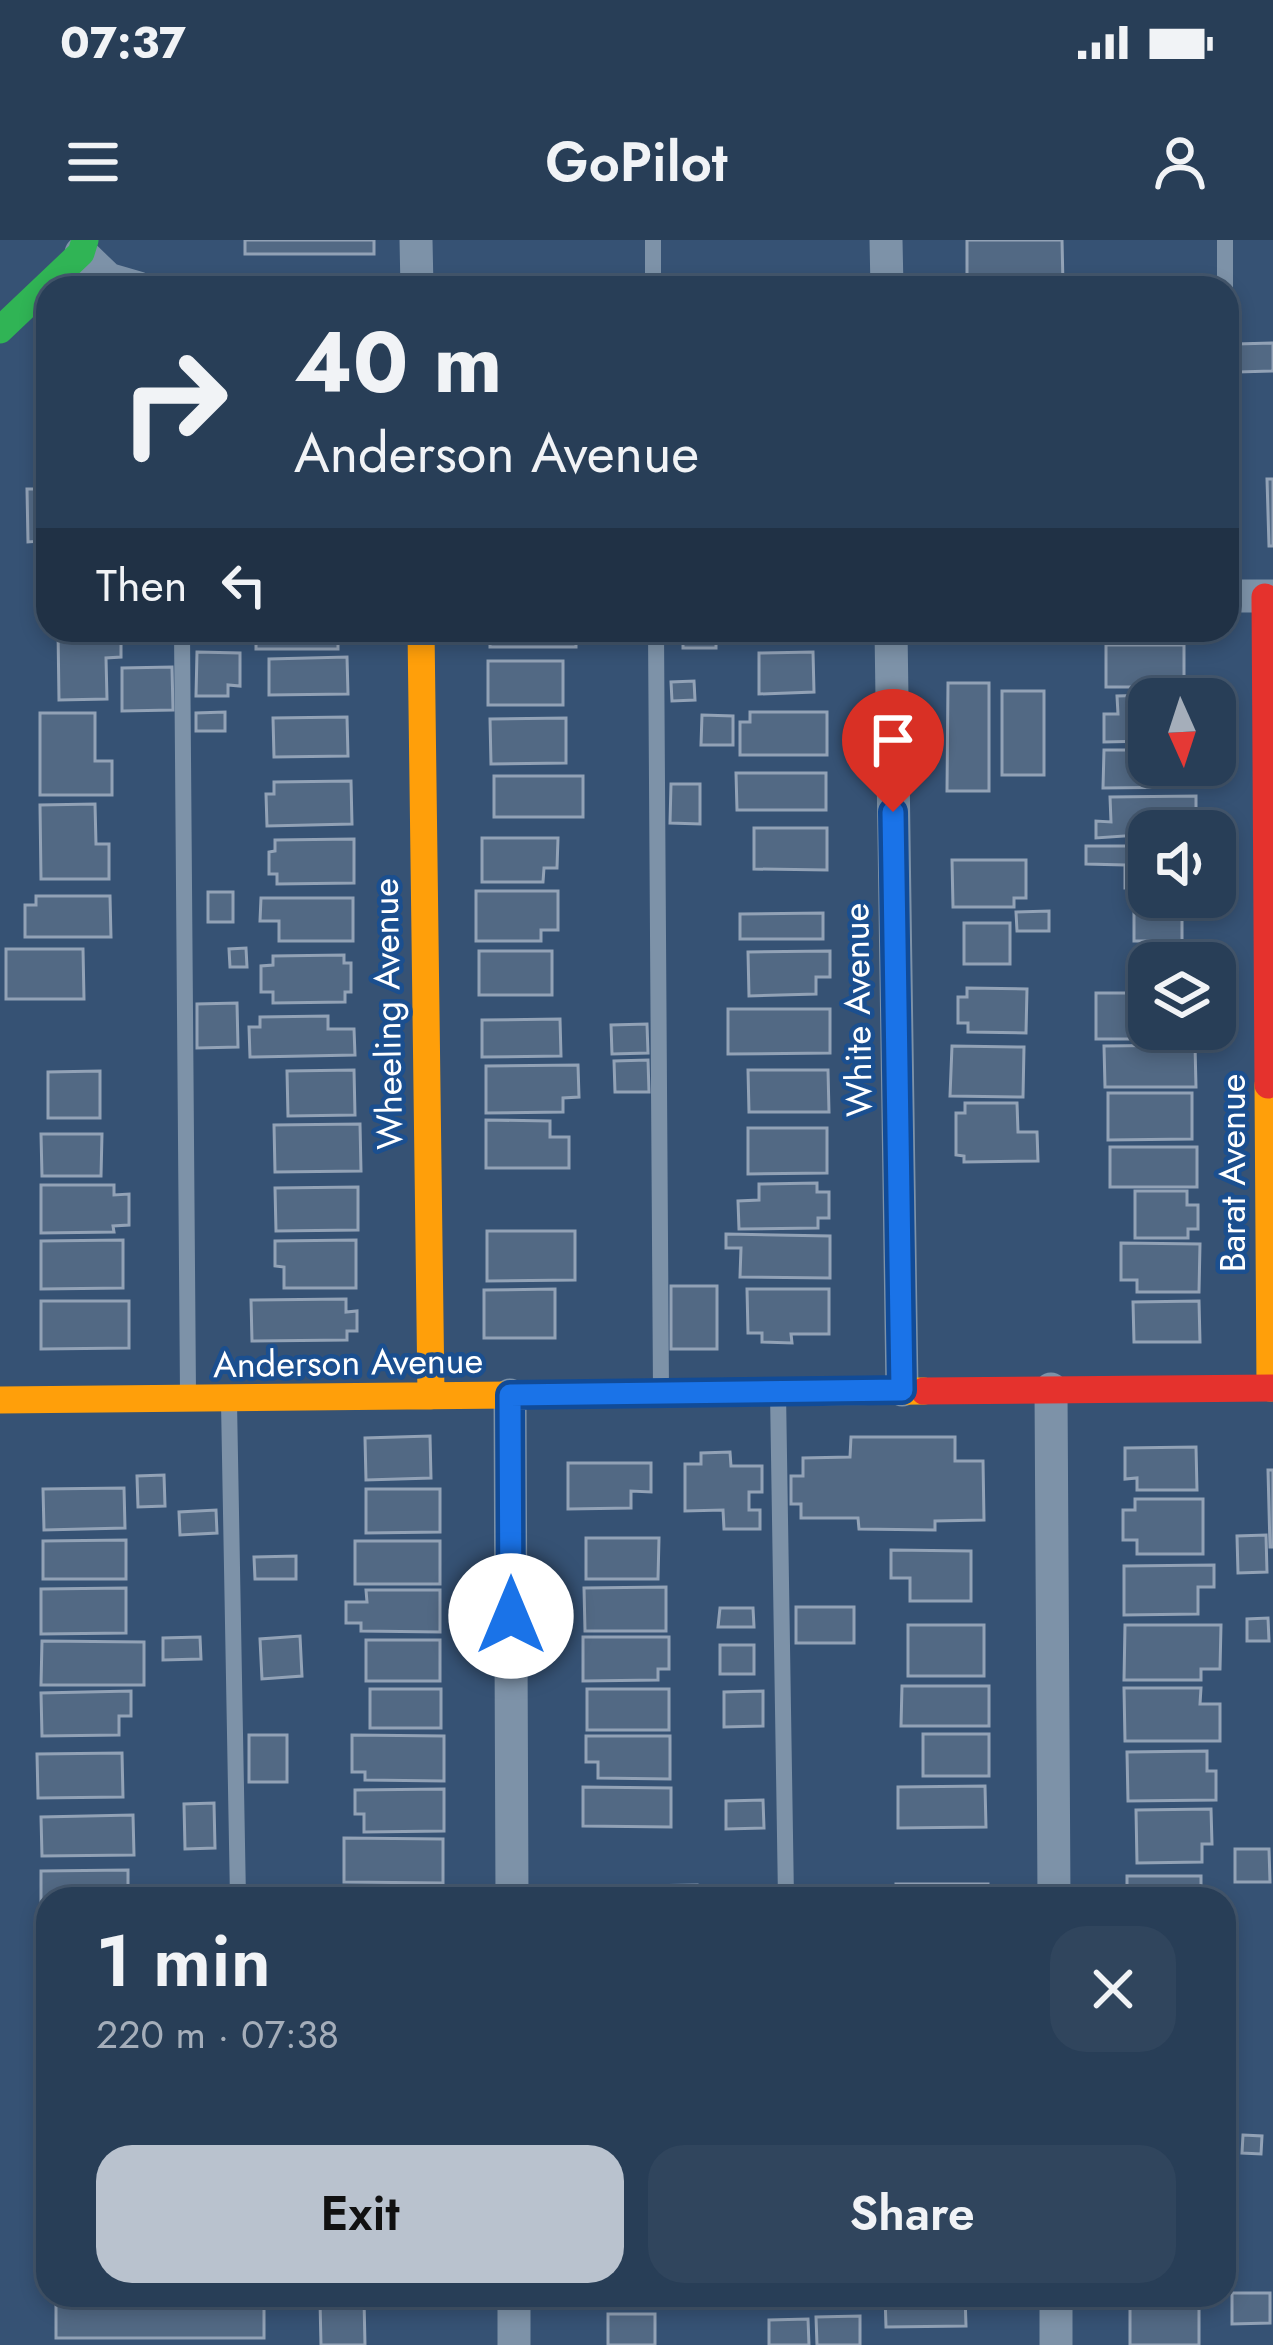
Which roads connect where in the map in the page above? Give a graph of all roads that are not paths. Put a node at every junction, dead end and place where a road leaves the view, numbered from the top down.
1 (416, 240) edge
2 (653, 240) edge
3 (886, 240) edge
4 (1225, 240) edge
5 (83, 247) edge
6 (54, 276) edge
7 (106, 276) edge
8 (417, 276) edge
9 (653, 276) edge
10 (887, 276) edge
11 (1225, 276) edge
12 (36, 294) edge
13 (0, 330) edge
14 (1269, 596) edge
15 (182, 642) edge
16 (421, 642) edge
17 (656, 642) edge
18 (891, 642) edge
19 (1271, 1388) edge
20 (1051, 1389) junction
21 (902, 1390) junction
22 (778, 1391) junction
23 (661, 1393) junction
24 (510, 1395) junction
25 (430, 1396) junction
26 (0, 1400) edge
27 (188, 1400) junction
28 (229, 1400) junction
29 (238, 1887) edge
30 (512, 1887) edge
31 (786, 1887) edge
32 (1054, 1887) edge
33 (514, 2307) edge
34 (1056, 2307) edge
35 (514, 2345) edge
36 (1057, 2345) edge

1 - 8 street
2 - 9 lane
3 - 10 street
4 - 11 lane
5 - 6 street
5 - 7 street
12 - 13 street
14 - 19 street, Barat Avenue
15 - 27 lane
16 - 25 street, Wheeling Avenue
17 - 23 lane
18 - 21 street, White Avenue
19 - 20 street, Anderson Avenue
20 - 21 street, Anderson Avenue
20 - 32 street
21 - 22 street, Anderson Avenue
22 - 23 street, Anderson Avenue
22 - 31 lane
23 - 24 street, Anderson Avenue
24 - 25 street, Anderson Avenue
24 - 30 street
25 - 28 street, Anderson Avenue
26 - 27 street, Anderson Avenue
27 - 28 street, Anderson Avenue
28 - 29 lane
33 - 35 street
34 - 36 street

